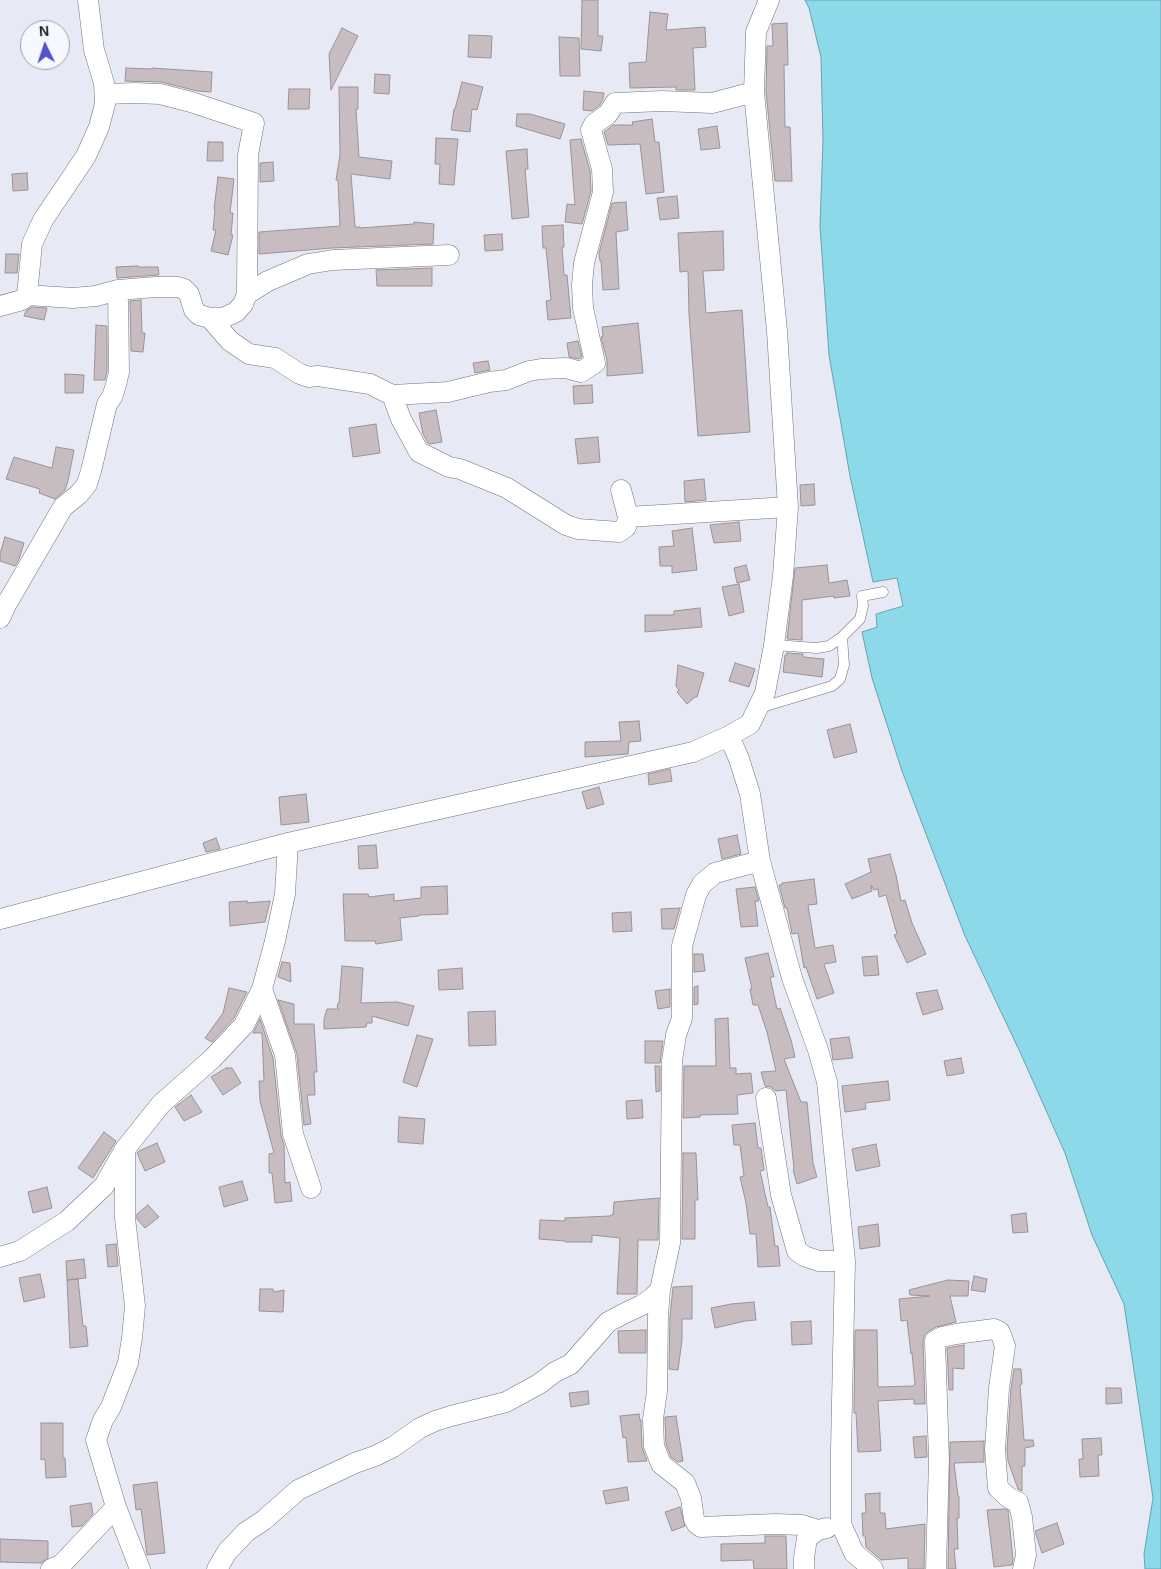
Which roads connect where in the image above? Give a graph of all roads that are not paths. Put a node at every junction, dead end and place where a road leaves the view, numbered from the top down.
1 (88, 0) edge
2 (769, 0) edge
3 (754, 92) junction
4 (105, 94) junction
5 (449, 255) dead end
6 (118, 290) junction
7 (247, 294) junction
8 (27, 295) junction
9 (0, 306) edge
10 (210, 318) junction
11 (392, 395) junction
12 (621, 490) dead end
13 (788, 507) junction
14 (628, 516) junction
15 (883, 592) dead end
16 (0, 618) edge
17 (842, 637) junction
18 (774, 645) junction
19 (759, 708) junction
20 (728, 736) junction
21 (288, 843) junction
22 (760, 862) junction
23 (0, 919) edge
24 (262, 989) junction
25 (766, 1098) dead end
26 (125, 1149) junction
27 (311, 1188) dead end
28 (0, 1257) edge
29 (845, 1261) junction
30 (660, 1290) junction
31 (116, 1507) junction
32 (841, 1524) junction
33 (818, 1530) junction
34 (51, 1569) edge
35 (140, 1569) edge
36 (217, 1569) edge
37 (804, 1569) edge
38 (873, 1569) edge
39 (936, 1569) edge
40 (1023, 1569) edge

1 - 4 street
2 - 3 street
3 - 11 street
3 - 13 street
4 - 7 street
4 - 8 street
5 - 7 street
6 - 8 street
6 - 10 street
6 - 16 street
7 - 10 street
8 - 9 street
10 - 11 street
11 - 14 street
12 - 14 street
13 - 14 street
13 - 18 street
15 - 17 lane
17 - 18 lane
17 - 19 lane
18 - 19 street
19 - 20 street
20 - 21 street
20 - 22 street
21 - 23 street
21 - 24 street
22 - 29 street
22 - 30 street
24 - 26 street
24 - 27 street
25 - 29 street
26 - 28 street
26 - 31 street
29 - 32 street
30 - 33 street
30 - 36 street
31 - 34 street
31 - 35 street
32 - 33 street
32 - 38 street
33 - 37 street
39 - 40 street

